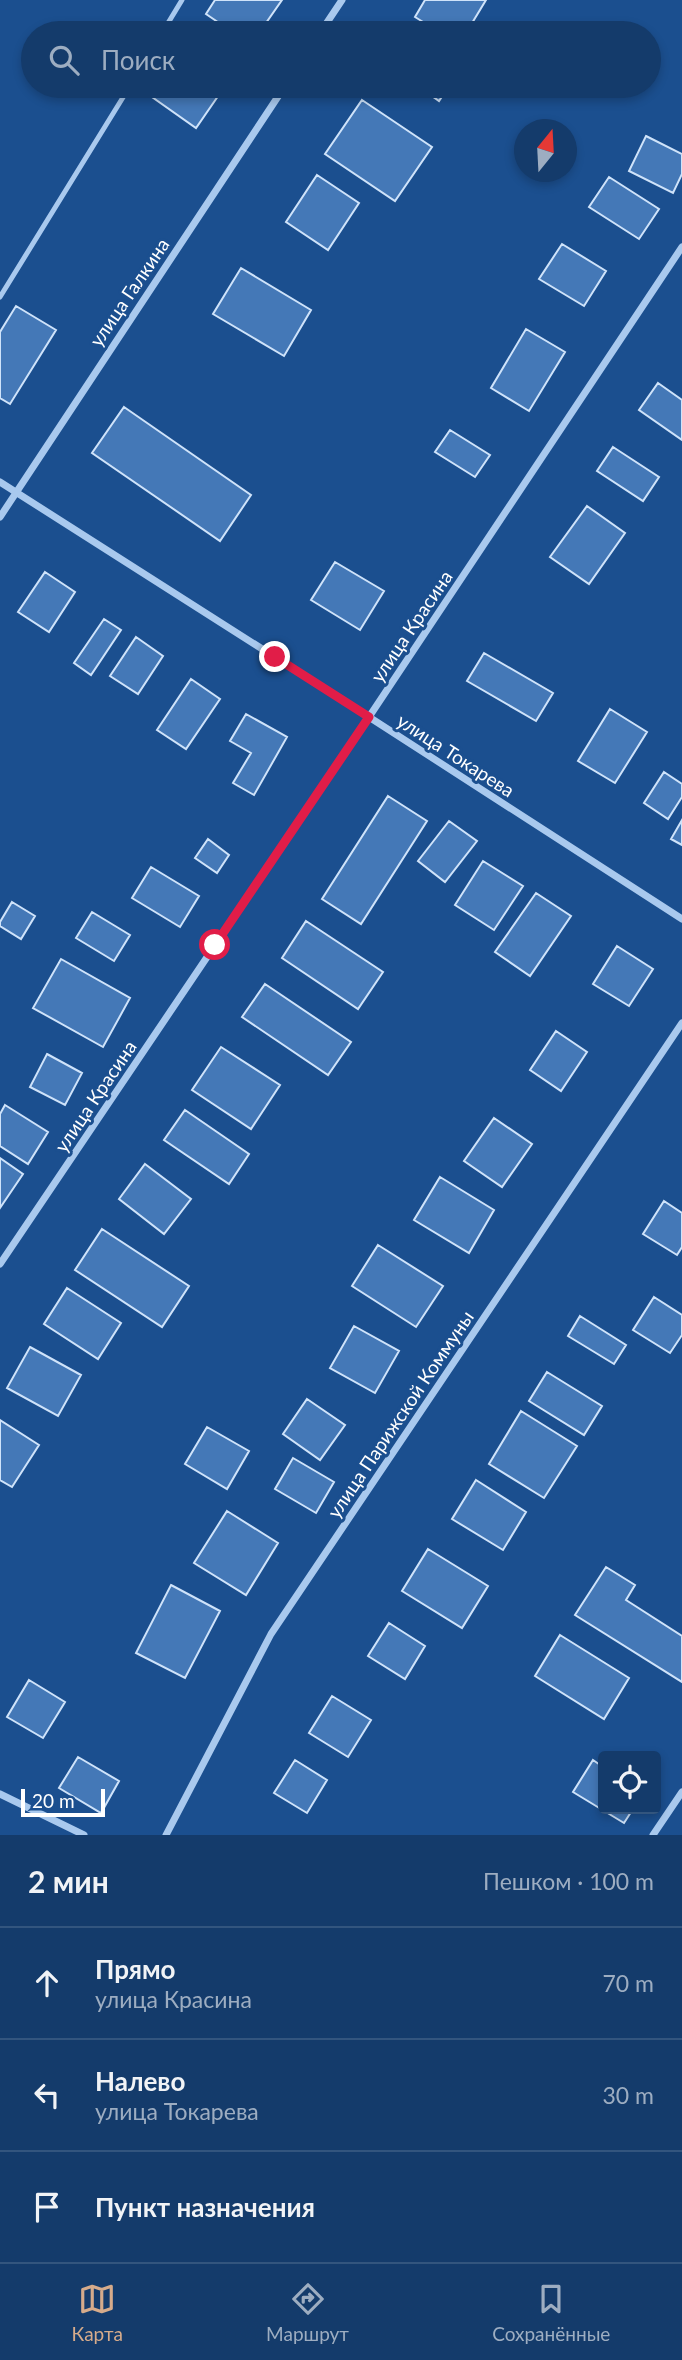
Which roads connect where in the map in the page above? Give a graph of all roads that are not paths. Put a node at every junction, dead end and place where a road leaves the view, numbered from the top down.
1 (183, 0) edge
2 (342, 0) edge
3 (170, 21) edge
4 (328, 21) edge
5 (123, 98) edge
6 (277, 98) edge
7 (682, 247) edge
8 (0, 297) edge
9 (0, 482) edge
10 (16, 492) junction
11 (0, 517) edge
12 (369, 717) junction
13 (682, 919) edge
14 (682, 1023) edge
15 (0, 1264) edge
16 (682, 1792) edge
17 (0, 1794) edge
18 (84, 1835) edge
19 (166, 1835) edge
20 (653, 1835) edge

1 - 3 lane
2 - 4 street
5 - 8 lane
6 - 10 street, улица Галкина
7 - 12 street, улица Красина
9 - 10 street, улица Токарева
10 - 11 street, улица Галкина
10 - 12 street, улица Токарева
12 - 13 street, улица Токарева
12 - 15 street, улица Красина
14 - 19 street, улица Парижской Коммуны
16 - 20 street
17 - 18 street

